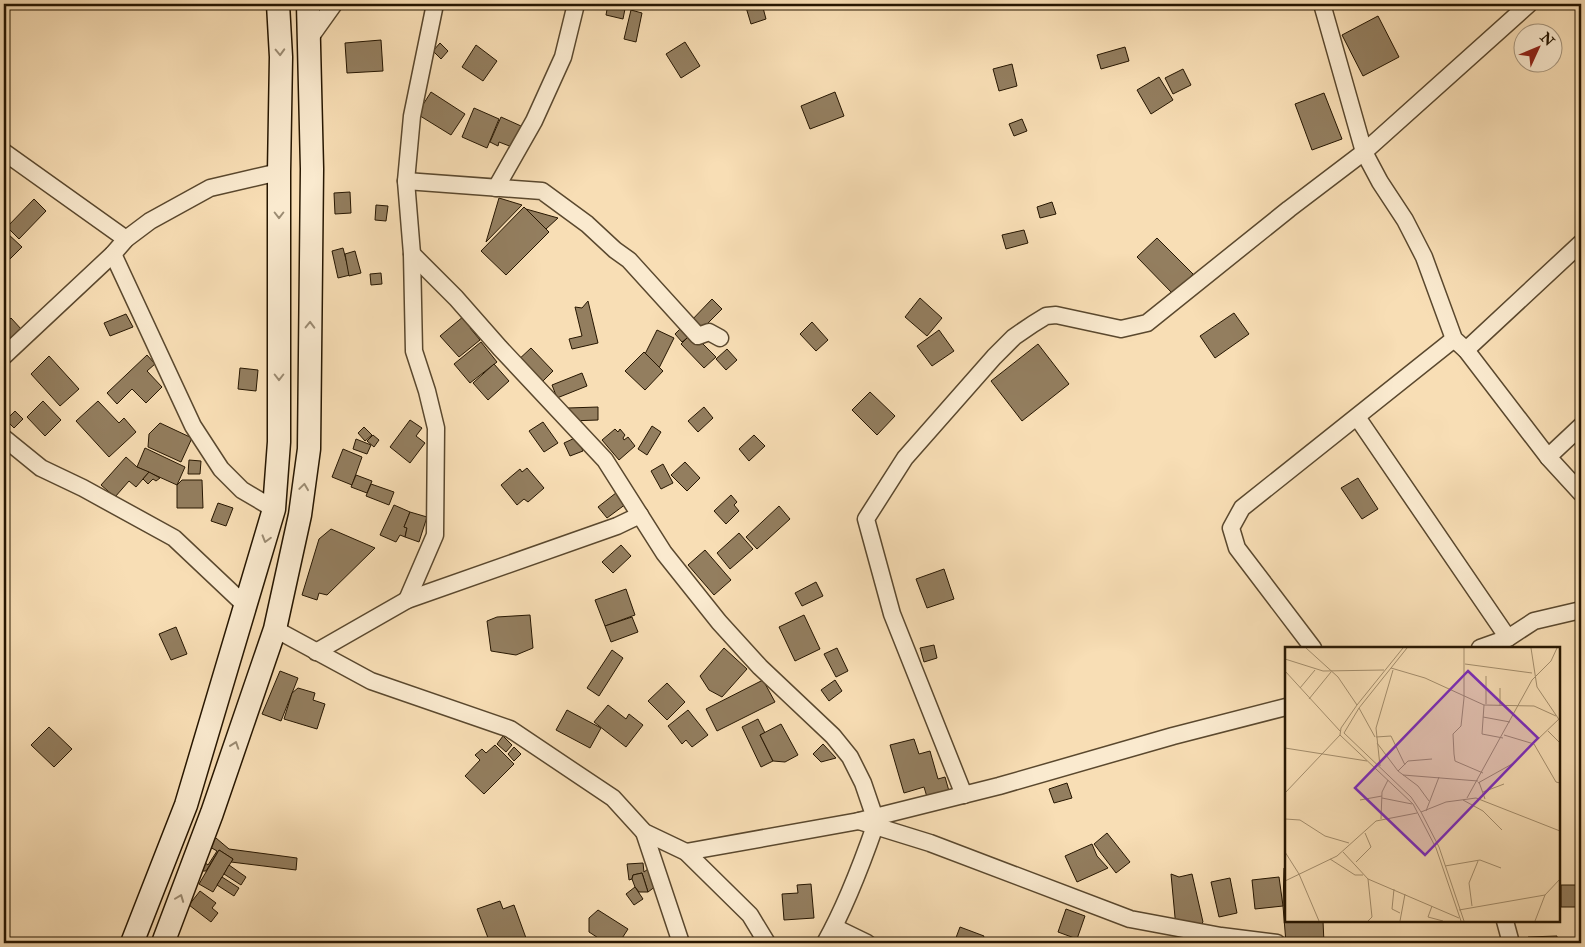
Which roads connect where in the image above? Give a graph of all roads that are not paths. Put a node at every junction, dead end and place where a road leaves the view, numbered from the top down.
1 (278, 4) edge
2 (308, 4) edge
3 (334, 4) edge
4 (435, 4) edge
5 (576, 4) edge
6 (1322, 4) edge
7 (1529, 4) edge
8 (309, 39) junction
9 (4, 152) edge
10 (1364, 152) junction
11 (279, 172) junction
12 (406, 181) junction
13 (496, 188) junction
14 (126, 240) junction
15 (1581, 243) edge
16 (113, 254) junction
17 (412, 254) junction
18 (720, 338) dead end
19 (1454, 339) junction
20 (1466, 350) junction
21 (4, 356) edge
22 (1357, 417) junction
23 (1581, 426) edge
24 (4, 438) edge
25 (1548, 457) junction
26 (1581, 494) edge
27 (274, 509) junction
28 (640, 515) junction
29 (407, 600) junction
30 (246, 606) junction
31 (1581, 610) edge
32 (275, 629) junction
33 (1508, 638) junction
34 (1312, 647) edge
35 (1483, 647) edge
36 (316, 652) junction
37 (1285, 707) edge
38 (964, 795) junction
39 (870, 822) junction
40 (644, 832) junction
41 (686, 852) junction
42 (1505, 922) edge
43 (834, 927) junction
44 (132, 943) edge
45 (163, 943) edge
46 (681, 943) edge
47 (767, 943) edge
48 (825, 943) edge
49 (867, 943) edge
50 (1277, 943) edge
51 (1511, 943) edge

1 -> 11 street
2 - 8 street
3 - 8 street
4 - 12 street
5 - 13 street
6 - 10 street
7 - 10 street
32 -> 8 street
9 - 14 street
10 - 19 street
10 - 38 street
11 - 14 street
11 -> 27 street
12 - 13 street
12 - 17 street
13 - 18 street
14 - 16 street
15 - 20 street
16 - 21 street
16 - 27 street
17 - 28 street
17 - 29 street
19 - 20 street
19 - 22 street
20 - 25 street
22 - 33 street
22 - 34 street
23 - 25 street
24 - 30 street
25 - 26 street
27 -> 30 street
28 - 29 street
28 - 39 street
29 - 36 street
30 - 44 street
31 - 33 street
32 - 36 street
45 -> 32 street
33 - 35 street
36 - 40 street
37 - 38 street
38 - 39 street
39 - 41 street
39 - 43 street
39 - 50 street
40 - 41 street
40 - 46 street
41 - 47 street
42 - 51 street
43 - 48 street
43 - 49 street

